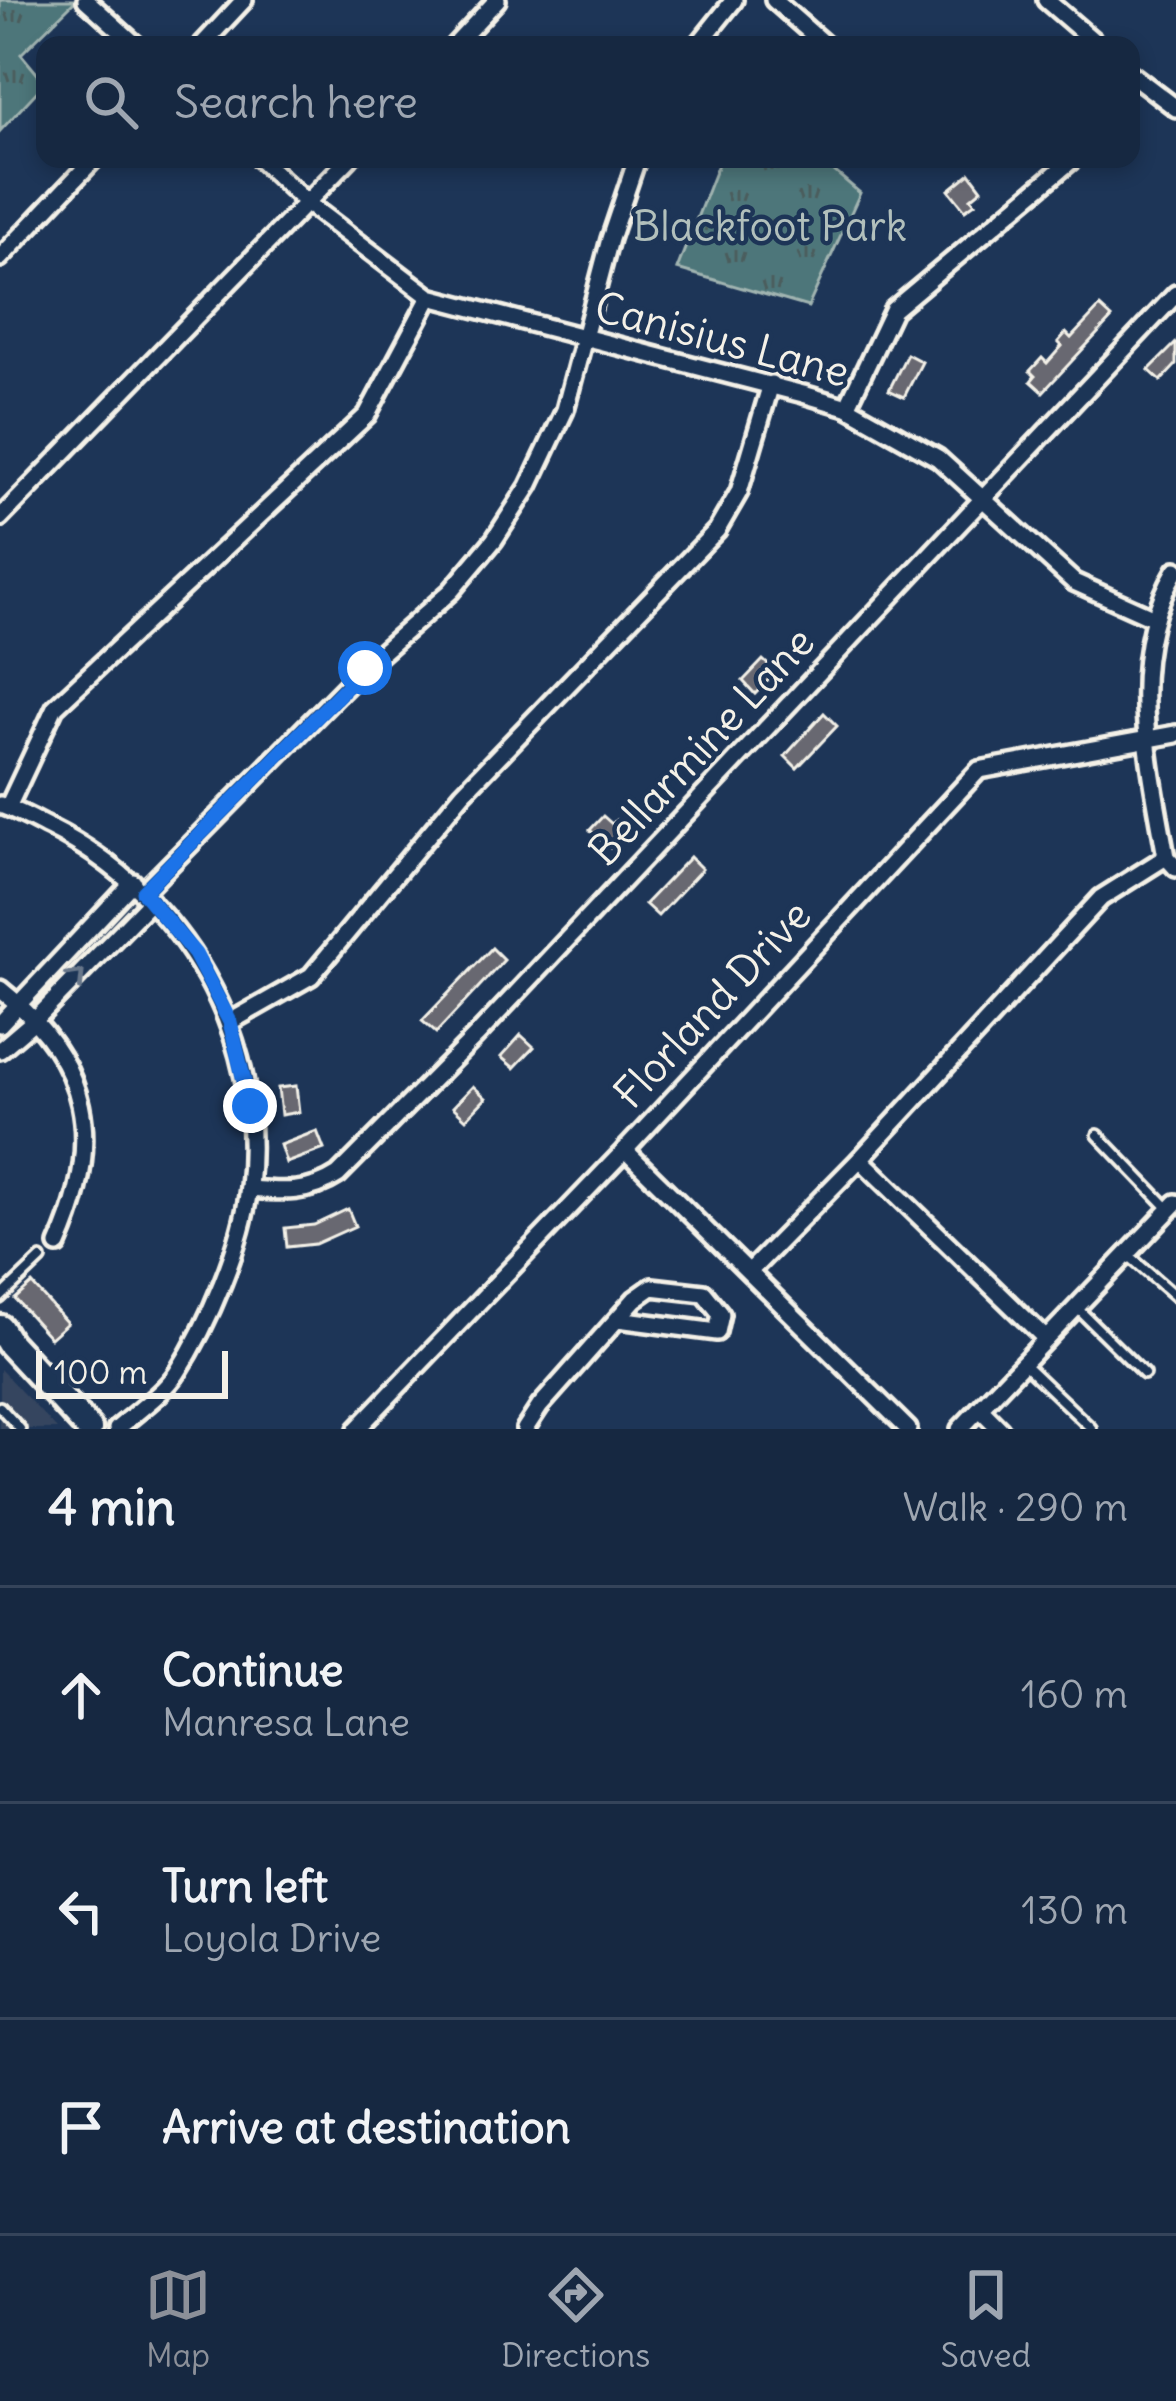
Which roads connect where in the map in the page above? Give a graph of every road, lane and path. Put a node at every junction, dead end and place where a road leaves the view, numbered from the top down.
1 (86, 0) edge
2 (244, 0) edge
3 (497, 0) edge
4 (734, 0) edge
5 (774, 0) edge
6 (1046, 0) edge
7 (126, 36) edge
8 (210, 36) edge
9 (463, 36) edge
10 (705, 36) edge
11 (815, 36) edge
12 (1088, 36) edge
13 (1140, 85) edge
14 (1176, 108) edge
15 (85, 168) edge
16 (270, 168) edge
17 (341, 168) edge
18 (634, 168) edge
19 (1062, 168) edge
20 (308, 204) junction
21 (0, 258) edge
22 (1176, 294) edge
23 (430, 297) junction
24 (584, 340) junction
25 (771, 385) junction
26 (848, 407) junction
27 (985, 499) junction
28 (0, 518) edge
29 (1176, 570) edge
30 (1152, 617) junction
31 (1176, 734) edge
32 (1147, 740) junction
33 (4, 806) edge
34 (1171, 863) edge
35 (142, 892) junction
36 (0, 989) edge
37 (16, 1002) junction
38 (35, 1020) junction
39 (230, 1022) junction
40 (0, 1024) edge
41 (0, 1050) edge
42 (1097, 1135) dead end
43 (625, 1150) junction
44 (860, 1159) junction
45 (249, 1189) junction
46 (1173, 1206) edge
47 (58, 1245) dead end
48 (1128, 1255) junction
49 (41, 1258) dead end
50 (749, 1271) junction
51 (1176, 1297) edge
52 (0, 1298) edge
53 (1076, 1308) junction
54 (618, 1319) junction
55 (3, 1336) edge
56 (1046, 1340) junction
57 (1024, 1364) junction
58 (1144, 1375) dead end
59 (0, 1407) edge
60 (980, 1409) junction
61 (1091, 1427) edge
62 (20, 1429) edge
63 (88, 1429) edge
64 (117, 1429) edge
65 (357, 1429) edge
66 (525, 1429) edge
67 (908, 1429) edge
68 (960, 1429) edge
69 (1000, 1429) edge

1 - 7 street
2 - 8 street
3 - 9 street
4 - 10 street
5 - 11 street
6 - 12 street
13 - 14 street
15 - 21 street
16 - 20 street, Canisius Lane
17 - 20 street
18 - 24 street
19 - 26 street
20 - 23 street, Canisius Lane
20 - 28 street
22 - 27 street, Bellarmine Lane
23 - 24 street, Canisius Lane
23 - 33 street
24 - 25 street, Canisius Lane
24 - 35 street
25 - 26 street, Canisius Lane
25 - 39 street
26 - 27 street, Canisius Lane
27 - 30 street, Canisius Lane
27 - 45 street, Bellarmine Lane
29 - 30 street
30 - 32 street
31 - 32 street, Florland Drive
32 - 34 street
32 - 43 street, Florland Drive
33 - 35 street
34 - 44 street
35 - 37 street
38 -> 35 street
35 - 39 street
36 - 37 street
37 - 38 street
37 - 40 street
38 - 41 street
38 - 47 street
39 - 45 street
42 - 46 lane
43 - 50 street
43 - 65 street, Florland Drive
44 - 50 street
44 - 56 street
45 - 64 street
46 - 48 street
48 - 51 lane
48 - 53 street
49 - 52 lane
50 - 67 street
53 - 56 street
53 - 58 lane
54 - 54 street
54 - 66 street
55 - 63 main road
56 - 57 street
57 - 60 street
57 - 61 lane
59 - 62 lane
60 - 68 street
60 - 69 street

